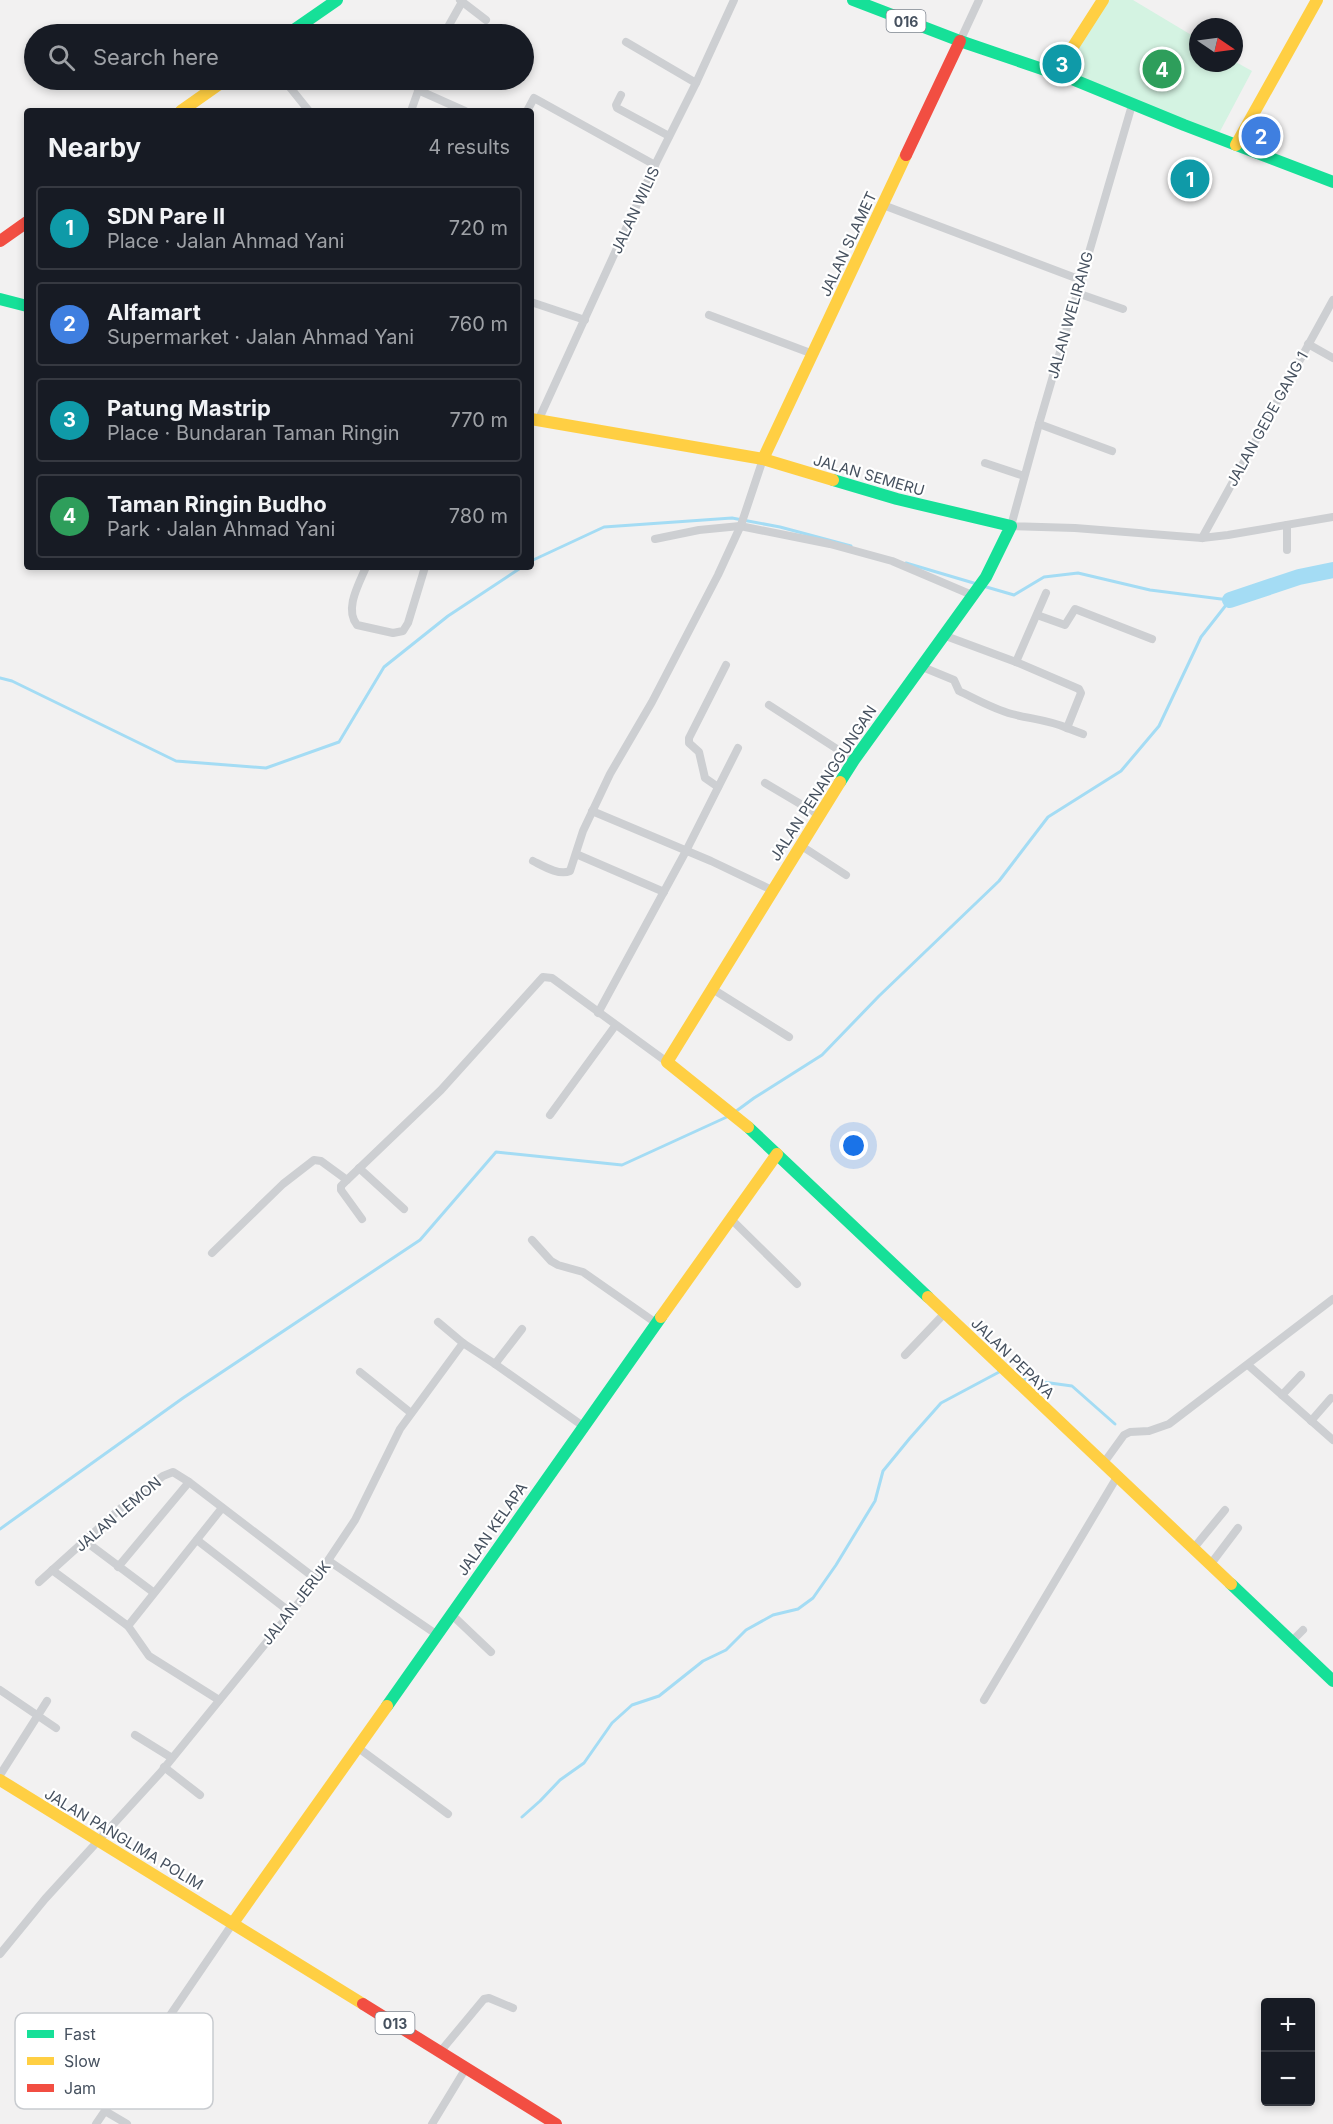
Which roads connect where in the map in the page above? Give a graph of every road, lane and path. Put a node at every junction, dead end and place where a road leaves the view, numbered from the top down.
1 (336, 0) edge
2 (734, 0) edge
3 (853, 0) edge
4 (979, 0) edge
5 (1103, 0) edge
6 (1317, 0) edge
7 (461, 1) edge
8 (486, 20) dead end
9 (302, 24) edge
10 (451, 24) edge
11 (960, 41) junction
12 (626, 42) dead end
13 (1069, 53) junction
14 (1051, 72) junction
15 (1067, 77) junction
16 (696, 83) junction
17 (211, 90) edge
18 (292, 90) edge
19 (418, 90) joint
20 (621, 95) dead end
21 (1132, 105) junction
22 (185, 108) edge
23 (307, 108) edge
24 (412, 108) edge
25 (458, 108) edge
26 (529, 108) edge
27 (669, 136) junction
28 (1236, 145) junction
29 (655, 165) junction
30 (1333, 182) edge
31 (883, 205) junction
32 (24, 224) edge
33 (0, 241) edge
34 (1081, 280) junction
35 (1077, 293) junction
36 (0, 299) edge
37 (1333, 300) edge
38 (534, 303) edge
39 (24, 305) edge
40 (1123, 309) dead end
41 (709, 315) dead end
42 (585, 320) junction
43 (1308, 344) junction
44 (813, 354) junction
45 (1333, 358) edge
46 (535, 420) edge
47 (1039, 424) junction
48 (1112, 451) dead end
49 (764, 459) junction
50 (985, 463) dead end
51 (1024, 476) junction
52 (1333, 517) edge
53 (1287, 525) junction
54 (741, 526) junction
55 (1011, 526) junction
56 (1202, 538) junction
57 (656, 539) dead end
58 (1287, 550) dead end
59 (365, 570) edge
60 (424, 570) edge
61 (1046, 592) dead end
62 (974, 593) junction
63 (1036, 615) junction
64 (943, 635) junction
65 (1152, 639) dead end
66 (1016, 662) junction
67 (726, 665) dead end
68 (920, 666) junction
69 (769, 705) dead end
70 (1067, 728) junction
71 (1083, 734) dead end
72 (738, 748) dead end
73 (854, 760) junction
74 (765, 783) dead end
75 (718, 787) junction
76 (592, 811) junction
77 (819, 815) junction
78 (800, 845) junction
79 (687, 851) junction
80 (576, 854) junction
81 (532, 861) dead end
82 (846, 875) dead end
83 (772, 890) junction
84 (664, 892) junction
85 (711, 988) junction
86 (598, 1013) junction
87 (615, 1026) junction
88 (789, 1037) dead end
89 (667, 1062) junction
90 (550, 1115) dead end
91 (777, 1154) junction
92 (360, 1168) junction
93 (347, 1180) junction
94 (404, 1209) dead end
95 (362, 1219) dead end
96 (731, 1219) junction
97 (532, 1240) dead end
98 (212, 1253) dead end
99 (797, 1284) dead end
100 (1333, 1299) edge
101 (944, 1314) junction
102 (438, 1322) dead end
103 (656, 1323) junction
104 (522, 1329) dead end
105 (463, 1343) junction
106 (905, 1354) dead end
107 (495, 1364) junction
108 (1248, 1365) junction
109 (360, 1372) dead end
110 (1301, 1375) dead end
111 (1282, 1395) junction
112 (1330, 1398) dead end
113 (411, 1413) junction
114 (1311, 1421) junction
115 (583, 1426) junction
116 (1333, 1440) edge
117 (1103, 1464) junction
118 (1117, 1477) junction
119 (189, 1482) junction
120 (222, 1508) junction
121 (1225, 1510) dead end
122 (1238, 1528) dead end
123 (197, 1540) junction
124 (85, 1541) junction
125 (1193, 1549) junction
126 (329, 1561) junction
127 (1210, 1565) junction
128 (118, 1567) junction
129 (52, 1570) junction
130 (316, 1579) junction
131 (39, 1582) dead end
132 (153, 1592) junction
133 (290, 1612) junction
134 (451, 1614) junction
135 (128, 1626) junction
136 (1303, 1630) dead end
137 (436, 1634) junction
138 (1291, 1642) junction
139 (491, 1652) dead end
140 (1333, 1682) edge
141 (0, 1690) edge
142 (219, 1700) junction
143 (984, 1700) dead end
144 (47, 1701) dead end
145 (38, 1715) junction
146 (56, 1728) dead end
147 (135, 1735) dead end
148 (357, 1747) junction
149 (172, 1758) junction
150 (164, 1767) junction
151 (0, 1775) edge
152 (0, 1780) edge
153 (200, 1795) dead end
154 (448, 1814) dead end
155 (99, 1841) junction
156 (233, 1923) junction
157 (2, 1947) edge
158 (513, 2008) dead end
159 (172, 2013) edge
160 (440, 2052) junction
161 (466, 2068) junction
162 (107, 2109) edge
163 (114, 2109) edge
164 (96, 2124) edge
165 (127, 2124) edge
166 (432, 2124) edge
167 (556, 2124) edge

1 - 9 street
2 - 16 street, JALAN WILIS
3 - 11 street, 016
4 - 11 street
5 - 13 street
6 - 28 street
7 - 8 street
7 - 10 street
11 - 14 street, 016
11 - 31 street, JALAN SLAMET
12 - 16 street
13 - 14 street
13 - 15 street
14 - 15 street, 016
15 - 21 street
16 - 27 street, JALAN WILIS
17 - 22 street
18 - 23 street
19 - 24 street
19 - 25 street
20 - 27 street
21 - 28 street
21 - 34 street, JALAN WELIRANG
26 - 29 street
27 - 29 street, JALAN WILIS
28 - 30 street
29 - 42 street, JALAN WILIS
31 - 34 street
31 - 44 street, JALAN SLAMET
32 - 33 street
34 - 35 street, JALAN WELIRANG
35 - 40 street
35 - 47 street, JALAN WELIRANG
36 - 39 street
37 - 43 street, JALAN GEDE GANG 1
38 - 42 street
41 - 44 street
42 - 46 street, JALAN WILIS
43 - 45 street
43 - 56 street, JALAN GEDE GANG 1
44 - 49 street, JALAN SLAMET
46 - 49 street, JALAN SEMERU
47 - 48 street
47 - 51 street, JALAN WELIRANG
49 - 54 street
49 - 55 street, JALAN SEMERU
50 - 51 street
51 - 55 street, JALAN WELIRANG
52 - 53 street, JALAN SEMERU
53 - 56 street, JALAN SEMERU
53 - 58 street
54 - 57 street
54 - 62 street
54 - 76 street
55 - 56 street, JALAN SEMERU
55 - 62 street, JALAN PENANGGUNGAN
59 - 60 street
61 - 63 street
62 - 64 street, JALAN PENANGGUNGAN
63 - 65 street
63 - 66 street
64 - 66 street
64 - 68 street, JALAN PENANGGUNGAN
66 - 70 street
67 - 75 street
68 - 70 street
68 - 73 street, JALAN PENANGGUNGAN
69 - 73 street
70 - 71 street
72 - 75 street
73 - 77 street, JALAN PENANGGUNGAN
74 - 77 street
75 - 79 street
76 - 79 street
76 - 80 street
77 - 78 street, JALAN PENANGGUNGAN
78 - 82 street
78 - 83 street, JALAN PENANGGUNGAN
79 - 83 street
79 - 84 street
80 - 81 street
80 - 84 street
83 - 85 street, JALAN PENANGGUNGAN
84 - 86 street
85 - 88 street
85 - 89 street, JALAN PENANGGUNGAN
86 - 87 street
86 - 92 street
87 - 89 street
87 - 90 street
89 - 91 street, JALAN PEPAYA
91 - 96 street, JALAN KELAPA
91 - 101 street, JALAN PEPAYA
92 - 93 street
92 - 94 street
93 - 95 street
93 - 98 street
96 - 99 street
96 - 103 street, JALAN KELAPA
97 - 103 street
100 - 108 street
101 - 106 street
101 - 117 street, JALAN PEPAYA
102 - 105 street
103 - 115 street, JALAN KELAPA
104 - 107 street
105 - 107 street
105 - 113 street, JALAN JERUK
107 - 115 street
108 - 111 street
108 - 117 street
109 - 113 street
110 - 111 street
111 - 114 street
112 - 114 street
113 - 126 street, JALAN JERUK
114 - 116 street
115 - 134 street, JALAN KELAPA
117 - 118 street, JALAN PEPAYA
118 - 125 street, JALAN PEPAYA
118 - 143 street
119 - 120 street, JALAN LEMON
119 - 124 street, JALAN LEMON
119 - 128 street
120 - 123 street
120 - 130 street, JALAN LEMON
121 - 125 street
122 - 127 street
123 - 132 street
123 - 133 street
124 - 128 street
124 - 129 street, JALAN LEMON
125 - 127 street, JALAN PEPAYA
126 - 130 street, JALAN JERUK
126 - 137 street
127 - 138 street, JALAN PEPAYA
128 - 132 street
129 - 131 street, JALAN LEMON
129 - 135 street
130 - 133 street, JALAN JERUK
132 - 135 street
133 - 142 street, JALAN JERUK
134 - 137 street, JALAN KELAPA
134 - 139 street
135 - 142 street
136 - 138 street
137 - 148 street, JALAN KELAPA
138 - 140 street, JALAN PEPAYA
141 - 145 street
142 - 149 street, JALAN JERUK
144 - 145 street
145 - 146 street
145 - 151 street
147 - 149 street
148 - 154 street
148 - 156 street, JALAN KELAPA
149 - 150 street, JALAN JERUK
150 - 153 street
150 - 155 street, JALAN JERUK
152 - 155 street, JALAN PANGLIMA POLIM / 013
155 - 156 street, JALAN PANGLIMA POLIM / 013
155 - 157 street, JALAN JERUK
156 - 159 street
156 - 160 street, 013
158 - 160 street
160 - 161 street, 013
161 - 166 street
161 - 167 street, 013
162 - 164 street
163 - 165 street

